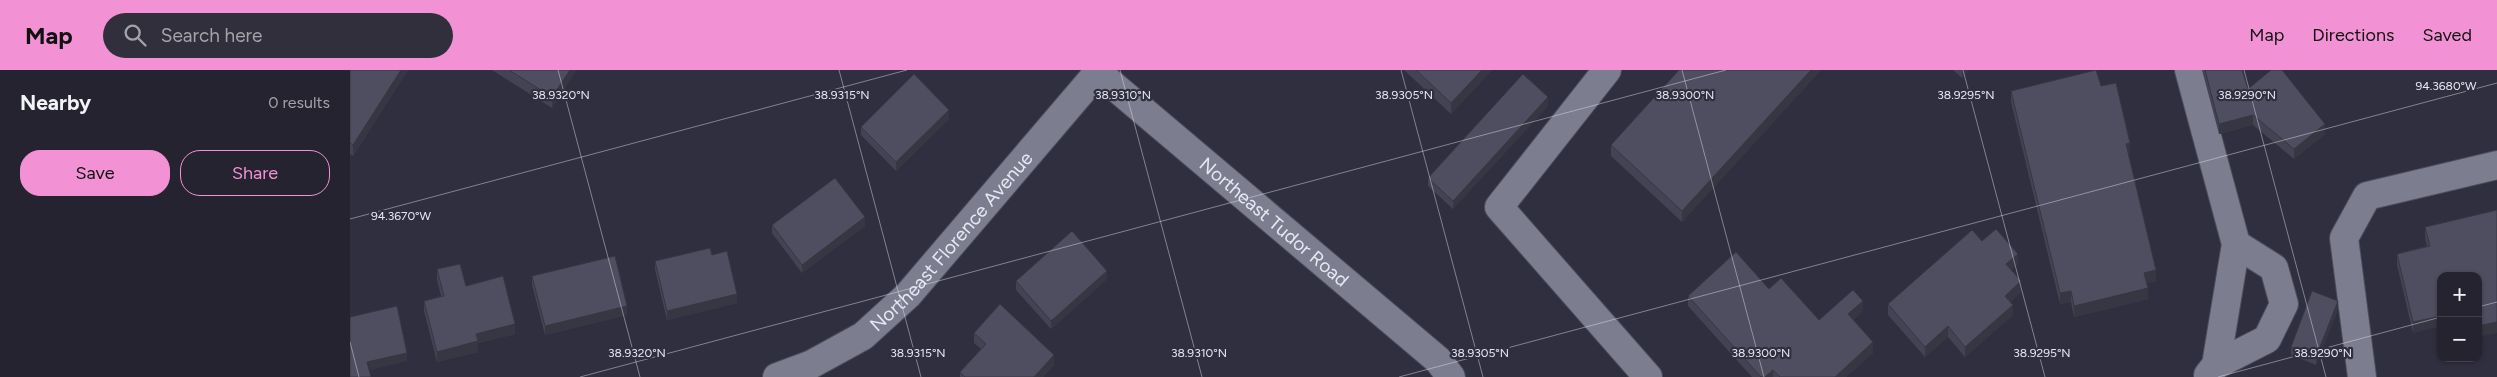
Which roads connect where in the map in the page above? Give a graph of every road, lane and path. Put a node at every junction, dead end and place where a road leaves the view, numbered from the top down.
1 (1607, 70) edge
2 (2189, 70) edge
3 (1098, 71) edge
4 (2497, 165) edge
5 (2236, 244) junction
6 (2212, 371) edge
7 (777, 377) edge
8 (1451, 377) edge
9 (1648, 377) edge
10 (2362, 377) edge

1 - 9 street
2 - 5 street
3 - 7 street, Northeast Florence Avenue
3 - 8 street, Northeast Tudor Road
4 - 10 street
5 - 6 street
5 - 6 street

